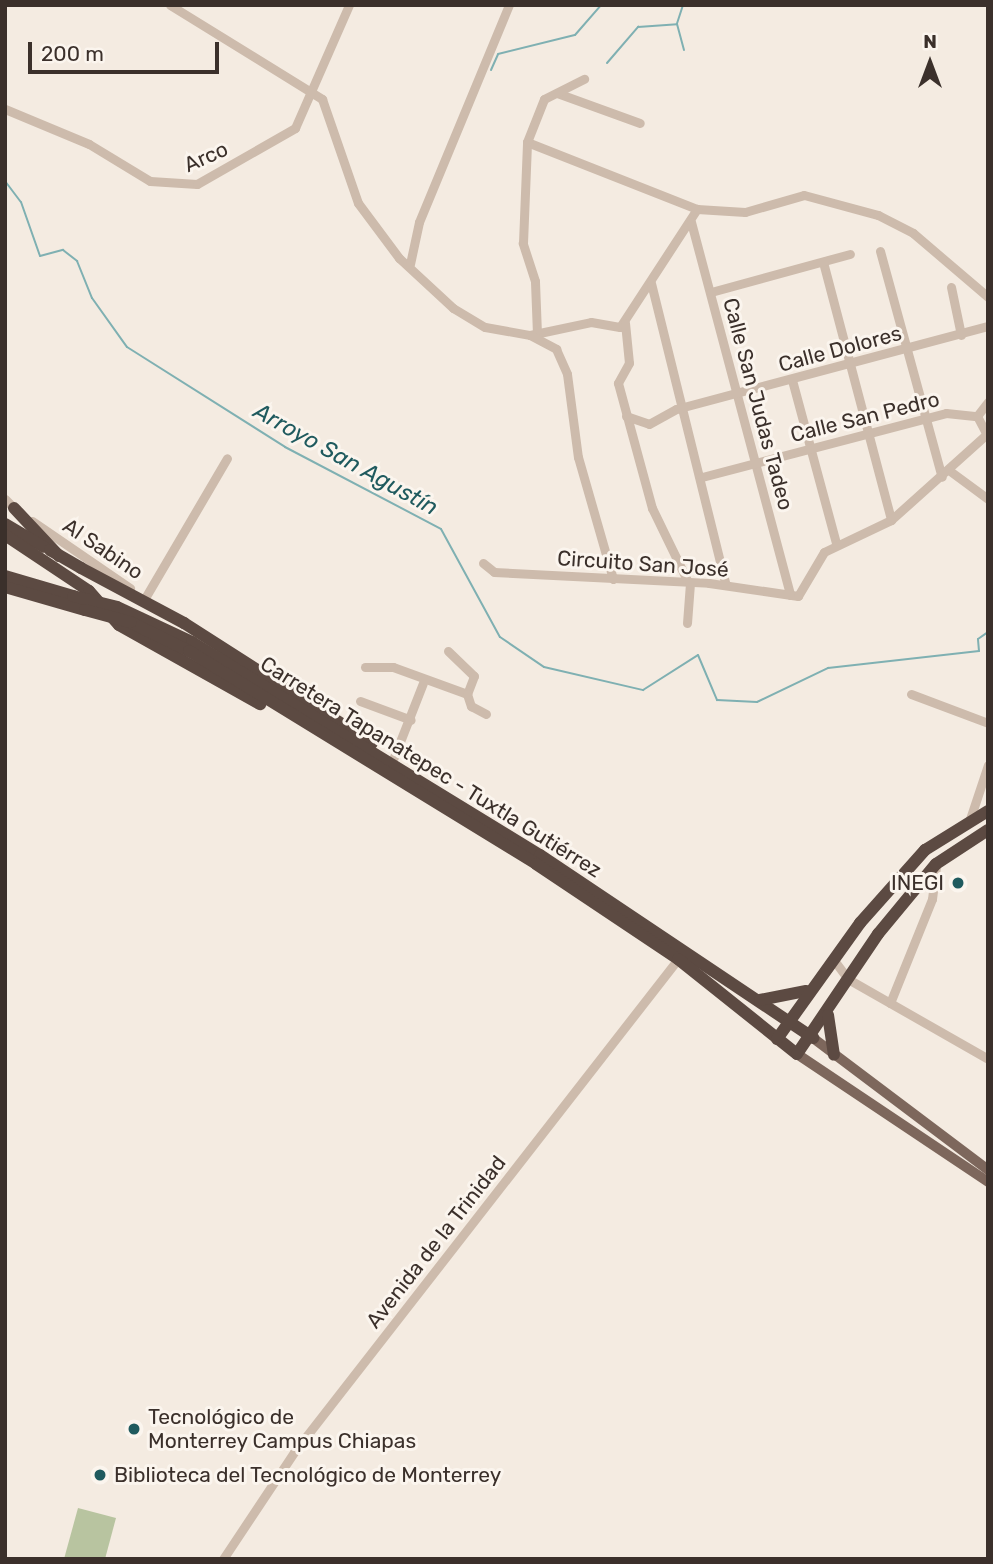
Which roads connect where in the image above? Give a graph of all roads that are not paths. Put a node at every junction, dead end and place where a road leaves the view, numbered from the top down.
1 (170, 5) edge
2 (349, 5) edge
3 (509, 5) edge
4 (584, 79) dead end
5 (313, 90) junction
6 (557, 93) junction
7 (5, 109) edge
8 (640, 123) dead end
9 (527, 142) junction
10 (697, 209) junction
11 (691, 222) junction
12 (880, 251) dead end
13 (850, 254) dead end
14 (823, 262) junction
15 (410, 264) junction
16 (651, 283) junction
17 (951, 287) dead end
18 (711, 292) junction
19 (988, 297) edge
20 (625, 323) junction
21 (988, 326) edge
22 (534, 335) junction
23 (961, 335) junction
24 (907, 350) junction
25 (850, 364) junction
26 (792, 380) junction
27 (738, 395) junction
28 (988, 402) edge
29 (683, 408) junction
30 (626, 416) junction
31 (977, 416) junction
32 (925, 419) junction
33 (987, 433) edge
34 (867, 435) junction
35 (810, 449) junction
36 (227, 458) dead end
37 (755, 463) junction
38 (946, 474) junction
39 (702, 477) junction
40 (988, 499) edge
41 (9, 504) edge
42 (891, 520) junction
43 (5, 524) edge
44 (5, 535) edge
45 (836, 543) junction
46 (483, 564) dead end
47 (5, 576) edge
48 (613, 579) junction
49 (689, 583) junction
50 (726, 585) junction
51 (5, 587) edge
52 (89, 592) junction
53 (794, 596) junction
54 (145, 598) junction
55 (184, 623) junction
56 (687, 623) dead end
57 (449, 651) dead end
58 (365, 667) dead end
59 (423, 683) junction
60 (467, 694) junction
61 (911, 694) dead end
62 (360, 701) dead end
63 (486, 714) dead end
64 (411, 720) junction
65 (988, 723) edge
66 (326, 734) junction
67 (394, 757) junction
68 (988, 765) edge
69 (406, 772) junction
70 (988, 811) edge
71 (970, 819) junction
72 (988, 830) edge
73 (936, 864) junction
74 (681, 955) junction
75 (833, 959) junction
76 (848, 979) junction
77 (809, 989) junction
78 (756, 999) junction
79 (890, 1003) junction
80 (831, 1005) junction
81 (787, 1017) junction
82 (813, 1038) junction
83 (777, 1039) junction
84 (797, 1054) junction
85 (834, 1055) junction
86 (988, 1059) edge
87 (988, 1170) edge
88 (988, 1182) edge
89 (223, 1559) edge

1 - 5 street
2 - 5 street, Arco
3 - 15 street
4 - 6 street
5 - 7 street, Arco
5 - 15 street
6 - 8 street
6 - 9 street
9 - 10 street
9 - 22 street
10 - 11 street
10 - 19 street
11 - 16 street
11 - 18 street, Calle San Judas Tadeo
12 - 24 street
13 - 14 street
14 - 18 street
14 - 25 street
15 - 22 street
16 - 20 street
16 - 29 street
17 - 23 street
18 - 27 street, Calle San Judas Tadeo
20 - 22 street
20 - 30 street
21 - 23 street, Calle Dolores
22 - 48 street
23 - 24 street, Calle Dolores
24 - 25 street, Calle Dolores
24 - 32 street
25 - 26 street, Calle Dolores
25 - 34 street
26 - 27 street, Calle Dolores
26 - 35 street
27 - 29 street, Calle Dolores
27 - 37 street, Calle San Judas Tadeo
28 - 31 street
29 - 30 street, Calle Dolores
29 - 39 street
30 - 49 street
31 - 32 street, Calle San Pedro
31 - 33 street
32 - 34 street, Calle San Pedro
32 - 38 street
33 - 38 street
34 - 35 street, Calle San Pedro
34 - 42 street
35 - 37 street, Calle San Pedro
35 - 45 street
36 - 54 street
37 - 39 street, Calle San Pedro
37 - 53 street, Calle San Judas Tadeo
38 - 40 street
38 - 42 street
39 - 50 street
41 - 52 highway
41 - 54 street, Al Sabino
42 - 45 street
43 - 55 highway, bridge
44 - 52 highway
45 - 53 street
46 - 48 street, Circuito San José
47 - 69 highway, Carretera Tapanatepec - Tuxtla Gutiérrez, bridge
48 - 49 street, Circuito San José
49 - 50 street, Circuito San José
49 - 56 street
50 - 53 street, Circuito San José
51 - 66 highway, Carretera Tapanatepec - Tuxtla Gutiérrez, bridge
52 - 66 highway
54 - 55 street, Al Sabino
55 - 67 highway
57 - 60 street
58 - 59 street
59 - 60 street
59 - 64 street
60 - 63 street
61 - 65 street
62 - 64 street
64 - 67 street
66 - 74 highway, Carretera Tapanatepec - Tuxtla Gutiérrez
67 - 69 highway
68 - 71 street
69 - 74 highway, Carretera Tapanatepec - Tuxtla Gutiérrez
70 - 71 highway
71 - 75 highway
72 - 73 highway
73 - 76 highway
73 - 79 street
74 - 78 highway, Carretera Tapanatepec - Tuxtla Gutiérrez
74 - 83 highway, Carretera Tapanatepec - Tuxtla Gutiérrez
74 - 89 street, Avenida de la Trinidad
75 - 76 street
75 - 77 highway
76 - 79 street
76 - 80 highway
77 - 78 highway
77 - 81 highway
78 - 81 highway, Carretera Tapanatepec - Tuxtla Gutiérrez
79 - 86 street
80 - 82 highway
80 - 85 highway
81 - 82 highway, Carretera Tapanatepec - Tuxtla Gutiérrez
81 - 83 highway
82 - 84 highway
82 - 85 main road
83 - 84 highway, Carretera Tapanatepec - Tuxtla Gutiérrez
84 - 88 main road
85 - 87 main road

